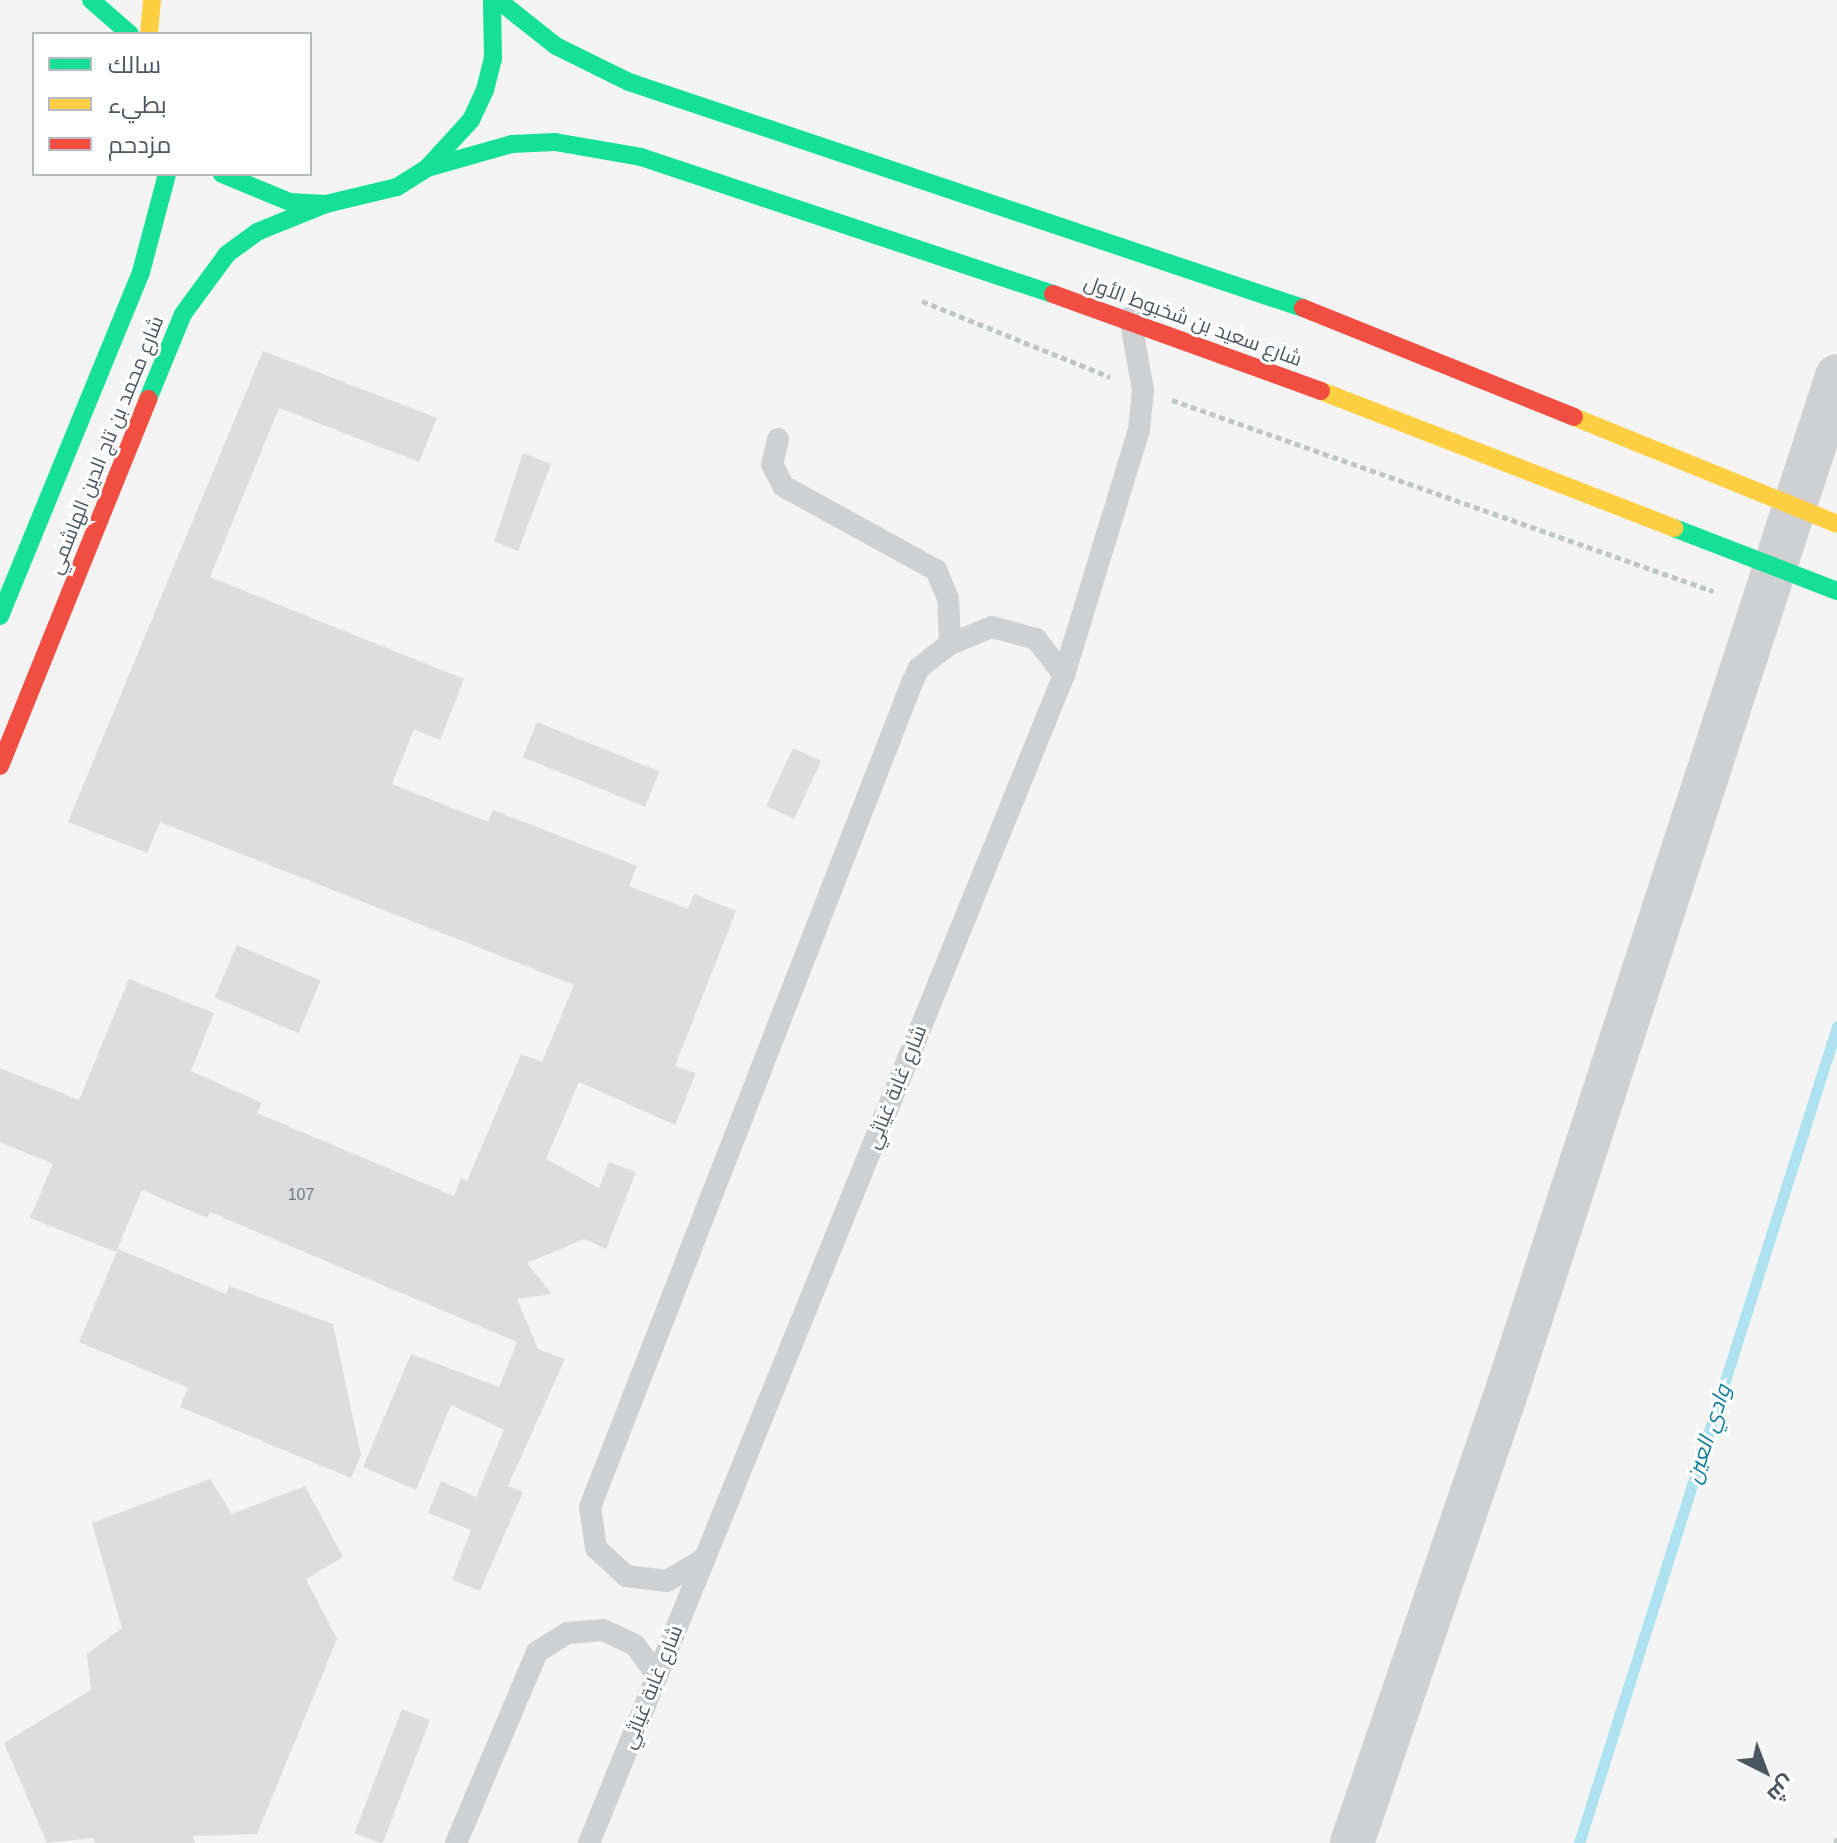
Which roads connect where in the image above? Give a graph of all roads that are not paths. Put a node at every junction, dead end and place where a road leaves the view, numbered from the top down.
1 (91, 0) edge
2 (152, 0) edge
3 (495, 0) edge
4 (128, 32) edge
5 (149, 32) edge
6 (427, 168) junction
7 (166, 176) edge
8 (227, 176) edge
9 (326, 204) junction
10 (1130, 317) junction
11 (1837, 376) edge
12 (778, 439) dead end
13 (1837, 524) edge
14 (1837, 591) edge
15 (0, 616) edge
16 (950, 644) junction
17 (1064, 675) junction
18 (0, 766) edge
19 (702, 1560) junction
20 (656, 1674) junction
21 (456, 1843) edge
22 (589, 1843) edge
23 (1352, 1843) edge

1 - 4 main road
2 - 5 main road
3 - 6 main road
3 - 13 main road
6 - 9 main road
6 - 10 main road, شارع سعيد بن شخبوط الأول
7 - 15 main road, شارع محمد بن تاج الدين الهاشمي
8 - 9 main road
9 - 18 main road, شارع محمد بن تاج الدين الهاشمي
10 - 14 main road, شارع سعيد بن شخبوط الأول
10 - 17 lane, شارع غابة غيَاثِي
11 - 23 street
12 - 16 lane
16 - 17 lane
16 - 19 lane
17 - 19 lane, شارع غابة غيَاثِي
19 - 20 lane, شارع غابة غيَاثِي
20 - 21 lane
20 - 22 lane, شارع غابة غيَاثِي

